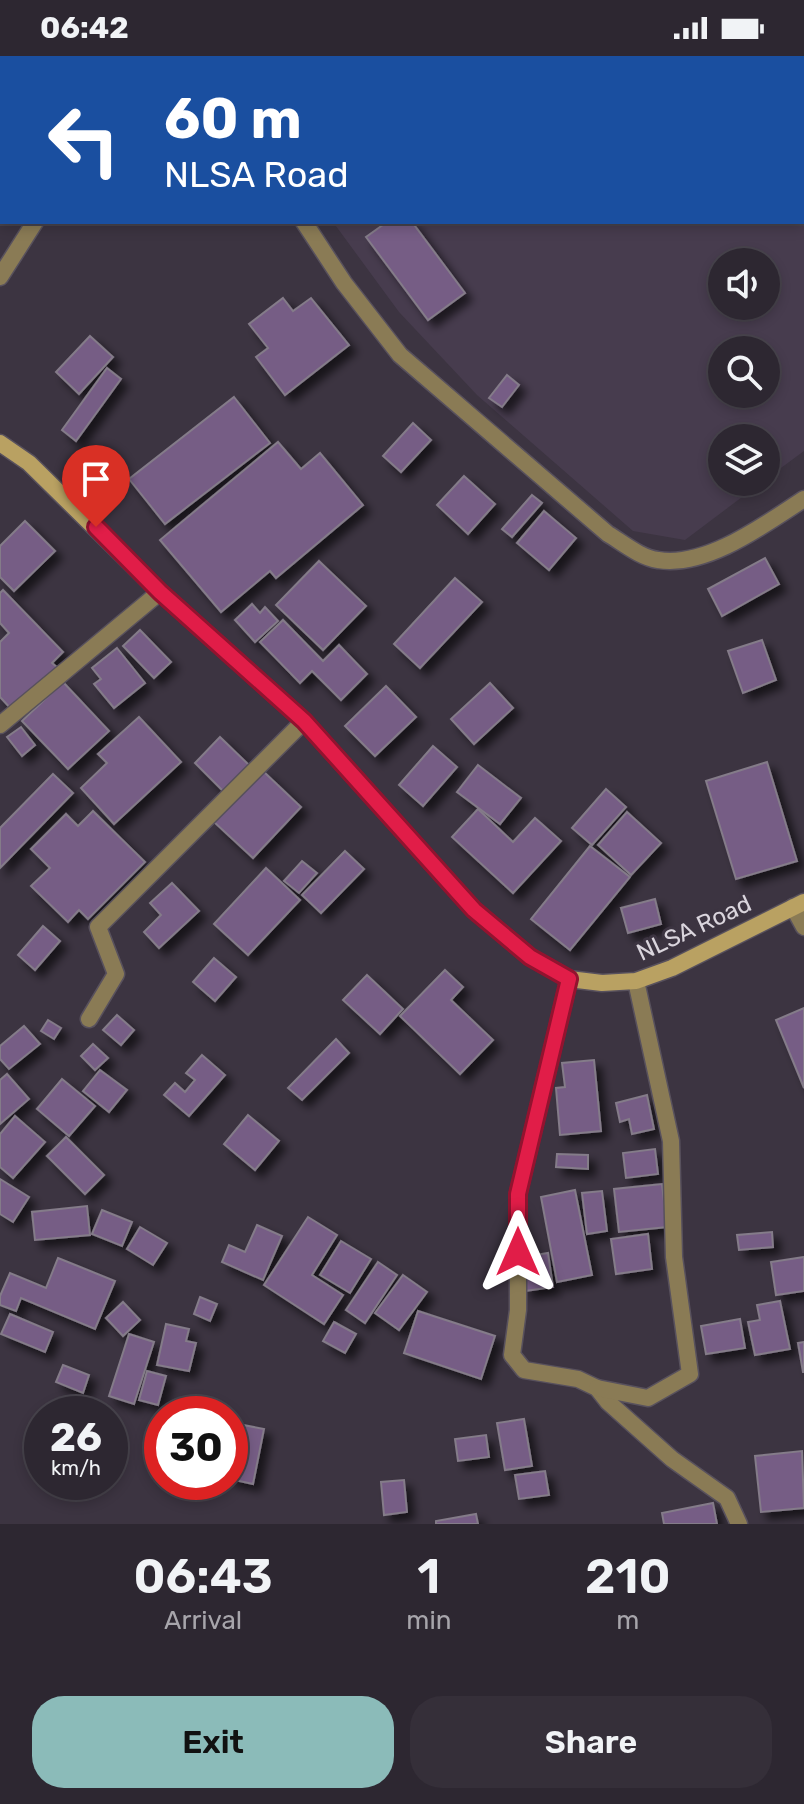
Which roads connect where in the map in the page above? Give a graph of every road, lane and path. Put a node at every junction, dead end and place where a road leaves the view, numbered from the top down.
1 (34, 224) edge
2 (305, 224) edge
3 (0, 277) edge
4 (0, 443) edge
5 (804, 499) edge
6 (160, 592) junction
7 (304, 721) junction
8 (0, 725) edge
9 (798, 905) edge
10 (804, 927) edge
11 (569, 979) junction
12 (636, 981) junction
13 (89, 1019) dead end
14 (597, 1388) junction
15 (739, 1524) edge

1 - 3 street
2 - 5 street
4 - 6 main road, NLSA Road
6 - 7 main road, NLSA Road
6 - 8 street
7 - 11 main road, NLSA Road
7 - 13 street
9 - 10 street
9 - 12 main road, NLSA Road
11 - 12 main road, NLSA Road
11 - 14 street
12 - 14 street
14 - 15 street

